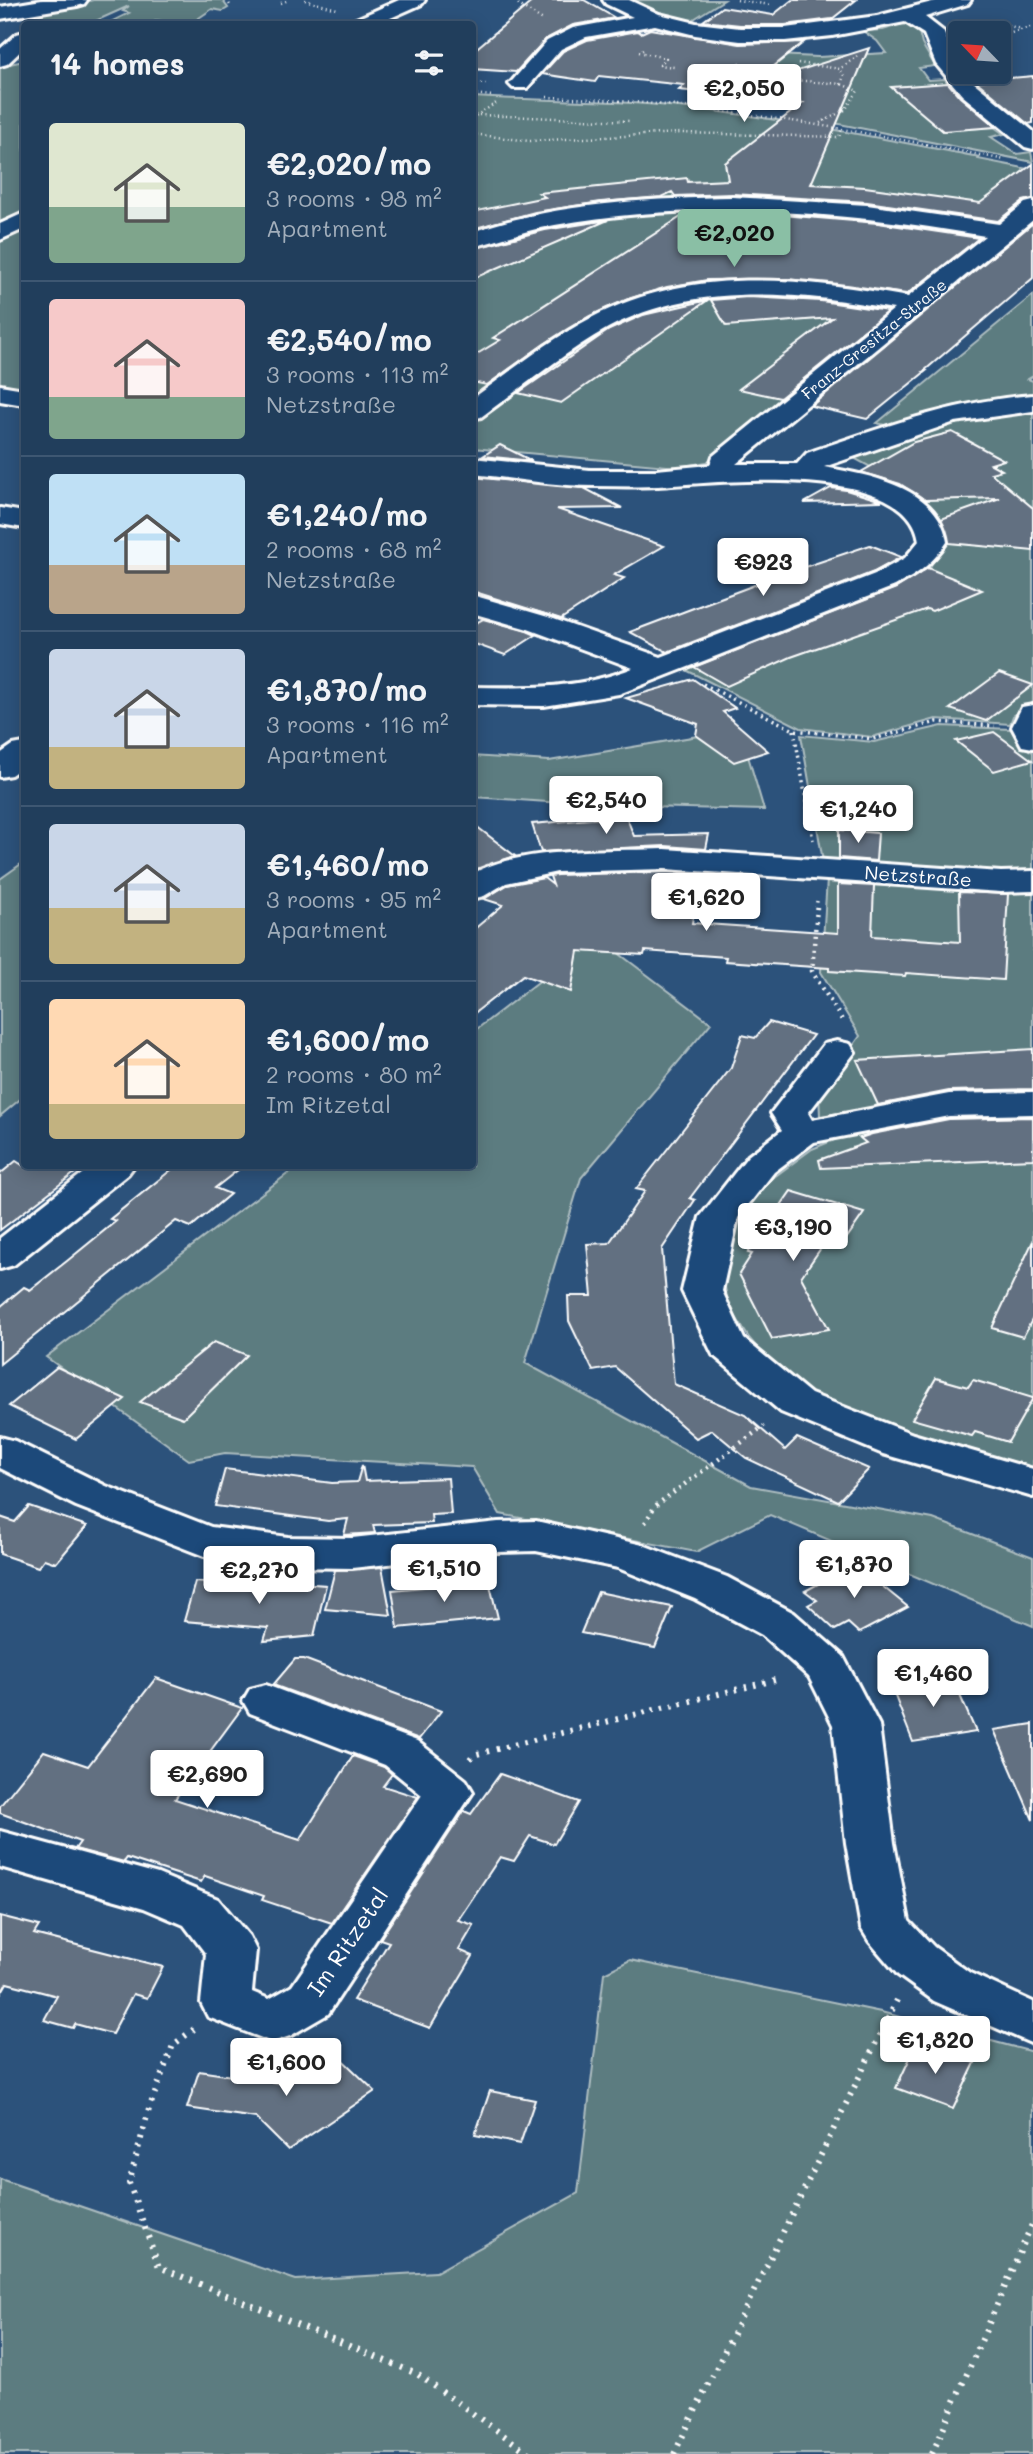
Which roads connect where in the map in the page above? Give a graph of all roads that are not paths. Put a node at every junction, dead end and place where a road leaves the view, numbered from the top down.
1 (76, 0) edge
2 (415, 0) edge
3 (613, 0) edge
4 (961, 0) edge
5 (7, 13) edge
6 (909, 16) junction
7 (655, 19) junction
8 (24, 21) edge
9 (368, 21) edge
10 (21, 43) edge
11 (11, 58) edge
12 (512, 90) road end
13 (1033, 142) edge
14 (1033, 208) edge
15 (21, 222) edge
16 (1004, 232) junction
17 (0, 233) edge
18 (476, 239) edge
19 (915, 306) junction
20 (0, 393) edge
21 (21, 396) edge
22 (1033, 402) edge
23 (0, 408) edge
24 (476, 408) edge
25 (21, 411) edge
26 (476, 452) edge
27 (476, 466) edge
28 (726, 472) junction
29 (805, 472) junction
30 (687, 475) junction
31 (0, 516) edge
32 (21, 520) edge
33 (476, 605) edge
34 (660, 667) junction
35 (476, 696) edge
36 (1033, 714) edge
37 (1033, 739) edge
38 (21, 754) edge
39 (0, 768) edge
40 (1033, 881) edge
41 (476, 887) edge
42 (837, 1052) road end
43 (1033, 1103) edge
44 (802, 1133) junction
45 (112, 1169) edge
46 (0, 1257) edge
47 (0, 1451) edge
48 (1033, 1483) edge
49 (266, 1701) dead end
50 (0, 1849) edge
51 (1033, 2024) edge

1 - 5 street
2 - 9 street
3 - 7 street
4 - 6 street
5 - 8 street
6 - 7 street
6 - 13 street
7 - 12 street
10 - 11 street
14 - 16 street, Franz-Gresitza-Straße
15 - 17 street
16 - 18 street
16 - 19 street, Franz-Gresitza-Straße
19 - 24 street
19 - 28 street, Franz-Gresitza-Straße
20 - 21 street
22 - 29 street
23 - 25 street
26 - 30 street
27 - 30 street
28 - 29 street
28 - 30 street
29 - 34 street
31 - 32 street
33 - 34 street
34 - 35 street
36 - 37 street
38 - 39 street
40 - 41 street, Netzstraße
42 - 44 street
43 - 44 street
44 - 48 street
45 - 46 street
47 - 51 street
49 - 50 street, Im Ritzetal

